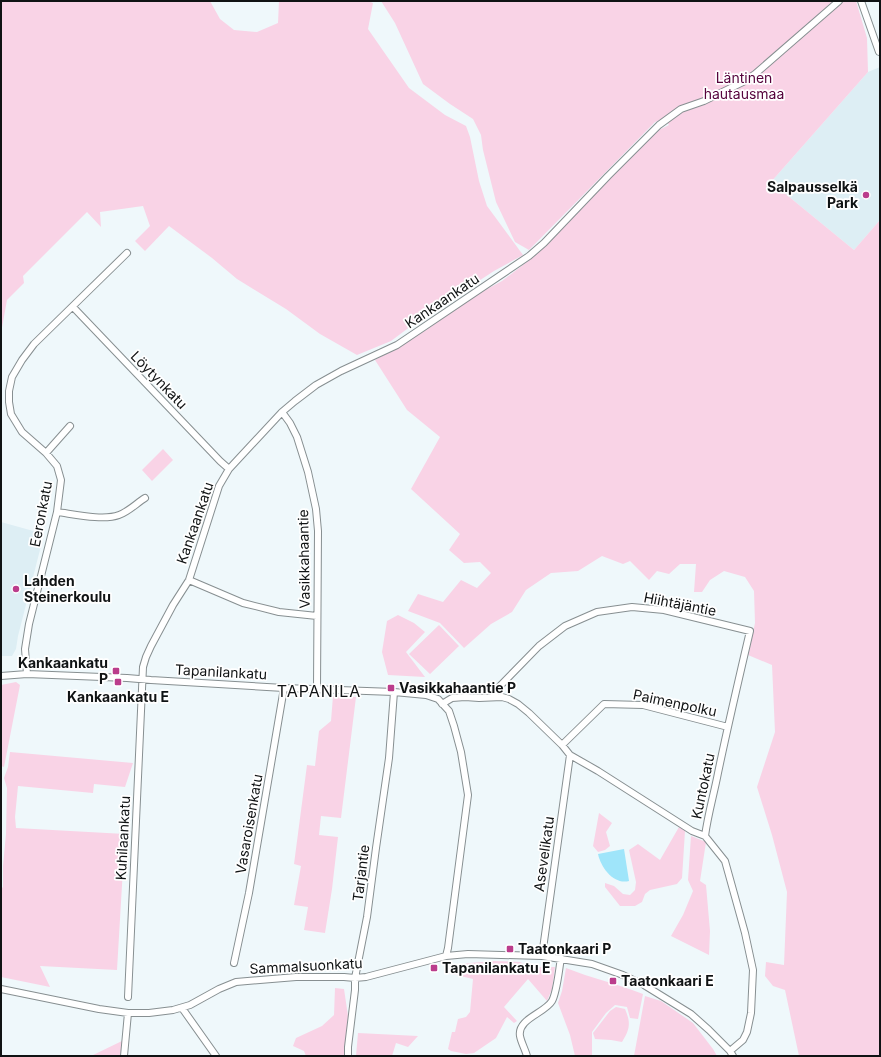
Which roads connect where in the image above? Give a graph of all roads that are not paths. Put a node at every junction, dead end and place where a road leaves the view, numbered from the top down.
1 (839, 1) edge
2 (861, 1) edge
3 (878, 42) edge
4 (879, 52) edge
5 (127, 253) dead end
6 (72, 307) junction
7 (282, 412) junction
8 (70, 426) dead end
9 (46, 453) junction
10 (230, 469) junction
11 (145, 498) dead end
12 (57, 512) junction
13 (189, 580) junction
14 (317, 616) junction
15 (750, 631) joint
16 (27, 674) junction
17 (1, 676) edge
18 (142, 679) junction
19 (284, 688) junction
20 (317, 688) junction
21 (394, 692) junction
22 (493, 697) junction
23 (442, 704) junction
24 (728, 727) junction
25 (562, 745) junction
26 (570, 755) junction
27 (705, 836) junction
28 (446, 956) junction
29 (542, 956) junction
30 (561, 958) junction
31 (234, 963) dead end
32 (355, 978) junction
33 (1, 989) edge
34 (128, 997) dead end
35 (182, 1008) junction
36 (128, 1013) junction
37 (731, 1054) edge
38 (124, 1056) edge
39 (216, 1056) edge
40 (348, 1056) edge
41 (527, 1056) edge

1 - 7 street, Kankaankatu
2 - 3 street
3 - 4 street
5 - 6 street, Eeronkatu
6 - 9 street, Eeronkatu
6 - 10 street, Löytynkatu
7 - 10 street, Kankaankatu
7 - 14 street, Vasikkahaantie
8 - 9 street
9 - 12 street, Eeronkatu
10 - 13 street, Kankaankatu
11 - 12 street
12 - 16 street, Eeronkatu
13 - 14 street
13 - 18 street, Kankaankatu
14 - 20 street, Vasikkahaantie
15 - 22 street, Hiihtäjäntie
15 - 24 street, Kuntokatu
16 - 17 street, Tapanilankatu
16 - 18 street, Tapanilankatu
18 - 19 street, Tapanilankatu
18 - 34 street, Kuhilaankatu
19 - 20 street, Tapanilankatu
19 - 31 street, Vasaroisenkatu
20 - 21 street, Tapanilankatu
21 - 23 street, Tapanilankatu
21 - 32 street, Tarjantie
22 - 23 street
22 - 25 street
23 - 28 street
24 - 25 street, Paimenpolku
24 - 27 street, Kuntokatu
25 - 26 street
26 - 27 street
26 - 29 street, Asevelikatu
27 - 37 street, Kuntokatu
28 - 29 street, Sammalsuonkatu
28 - 32 street, Sammalsuonkatu
29 - 30 street, Sammalsuonkatu
30 - 37 street, Sammalsuonkatu
30 - 41 street
32 - 35 street, Sammalsuonkatu
32 - 40 street, Tarjantie
33 - 36 street, Sammalsuonkatu
35 - 36 street, Sammalsuonkatu
35 - 39 street
36 - 38 street

